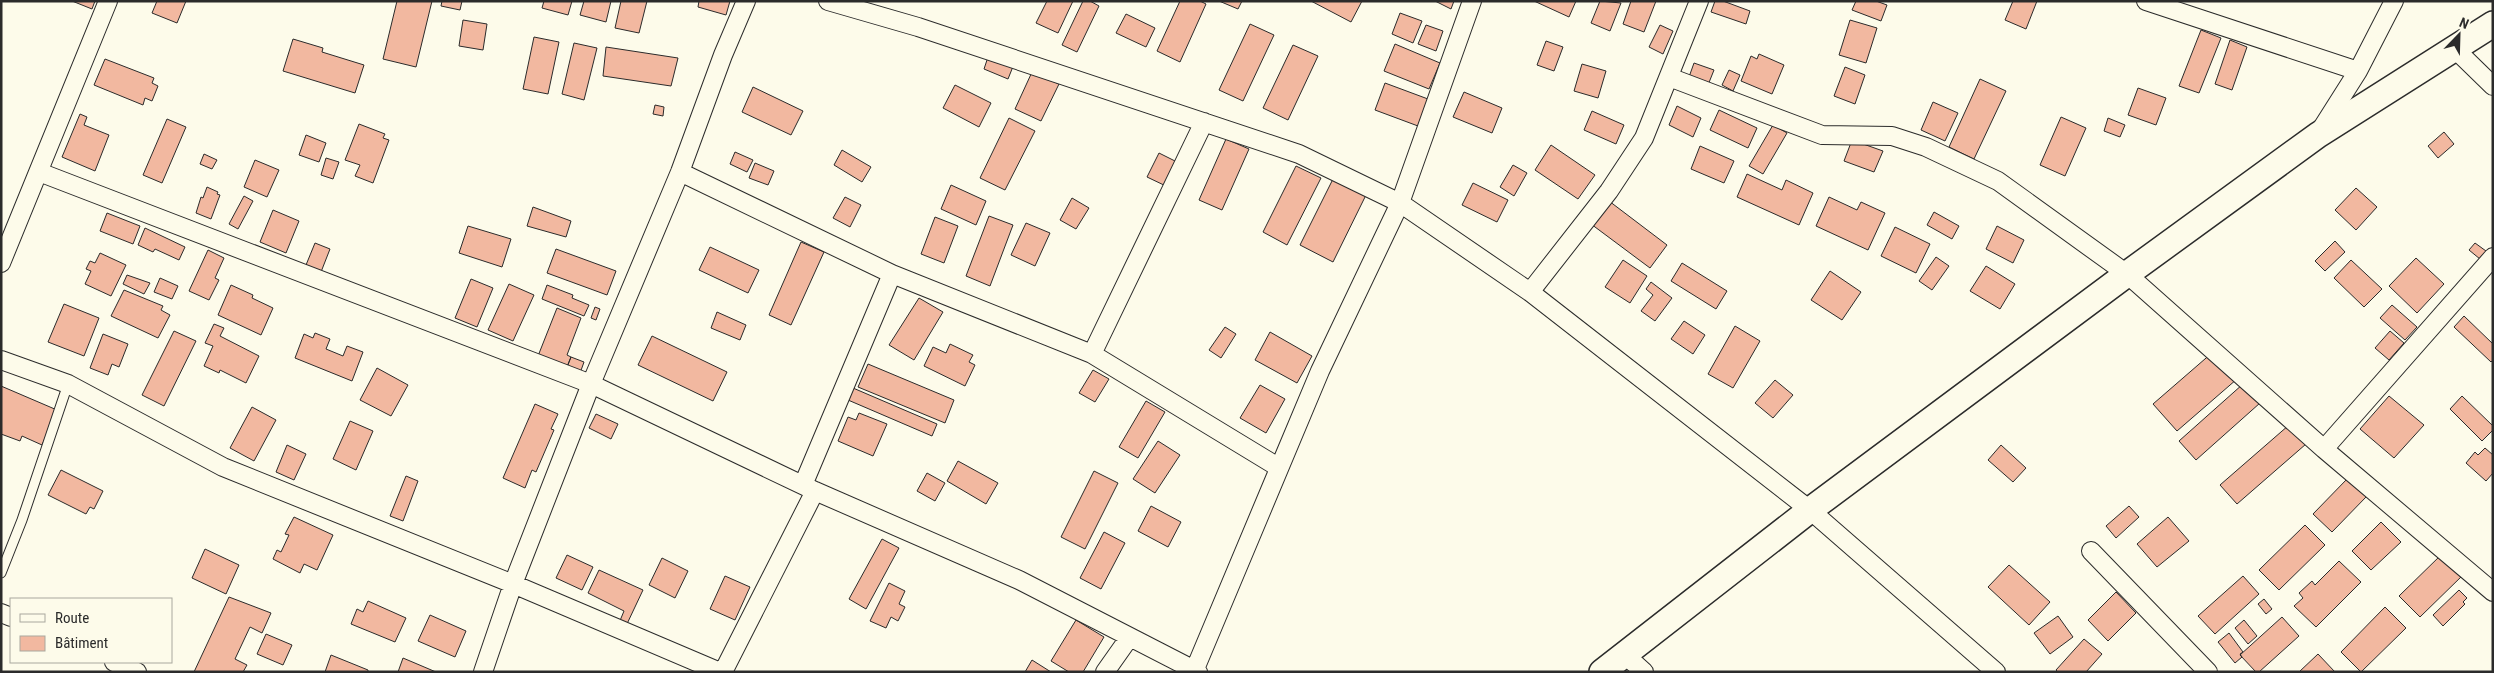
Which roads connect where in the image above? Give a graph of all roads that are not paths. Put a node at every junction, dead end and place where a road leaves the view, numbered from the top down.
1 (108, 1) edge
2 (746, 1) edge
3 (828, 1) edge
4 (1472, 1) edge
5 (1699, 1) edge
6 (2146, 1) edge
7 (2394, 1) edge
8 (2493, 24) edge
9 (2454, 48) junction
10 (2358, 71) junction
11 (1669, 78) junction
12 (2493, 86) edge
13 (1204, 122) junction
14 (2318, 135) junction
15 (39, 172) junction
16 (680, 172) junction
17 (1400, 203) junction
18 (2493, 256) edge
19 (1, 264) edge
20 (892, 274) junction
21 (2126, 274) junction
22 (1530, 292) junction
23 (1092, 354) junction
24 (1, 360) edge
25 (68, 384) junction
26 (591, 384) junction
27 (2324, 449) junction
28 (1278, 467) junction
29 (809, 488) junction
30 (1810, 510) junction
31 (2091, 551) dead end
32 (1, 572) edge
33 (513, 584) junction
34 (2493, 592) edge
35 (1129, 638) junction
36 (1623, 653) junction
37 (116, 663) edge
38 (1196, 671) edge
39 (137, 672) edge
40 (483, 672) edge
41 (722, 672) edge
42 (1105, 672) edge
43 (1602, 672) edge
44 (1644, 672) edge
45 (1996, 672) edge
46 (2208, 672) edge

1 - 15 street
2 - 16 street
3 - 13 street
4 - 17 street
5 - 11 street
6 - 10 street
7 - 10 street
8 - 9 street
9 - 12 street
9 - 14 street
10 - 14 street
11 - 21 street
11 - 22 street
13 - 17 street
13 - 23 street
14 - 21 street
15 - 19 street
15 - 26 street
16 - 20 street
16 - 26 street
17 - 22 street
17 - 28 street
18 - 27 street
20 - 23 street
20 - 29 street
21 - 27 street
21 - 30 street
22 - 30 street
23 - 28 street
24 - 25 street
25 - 32 lane
25 - 33 street
26 - 29 street
26 - 33 street
27 - 34 street
28 - 38 street
29 - 35 street
29 - 41 street
30 - 36 street
30 - 45 street
31 - 46 street
33 - 40 street
33 - 41 street
35 - 38 street
35 - 42 street
36 - 43 street
36 - 44 street
37 - 39 street

